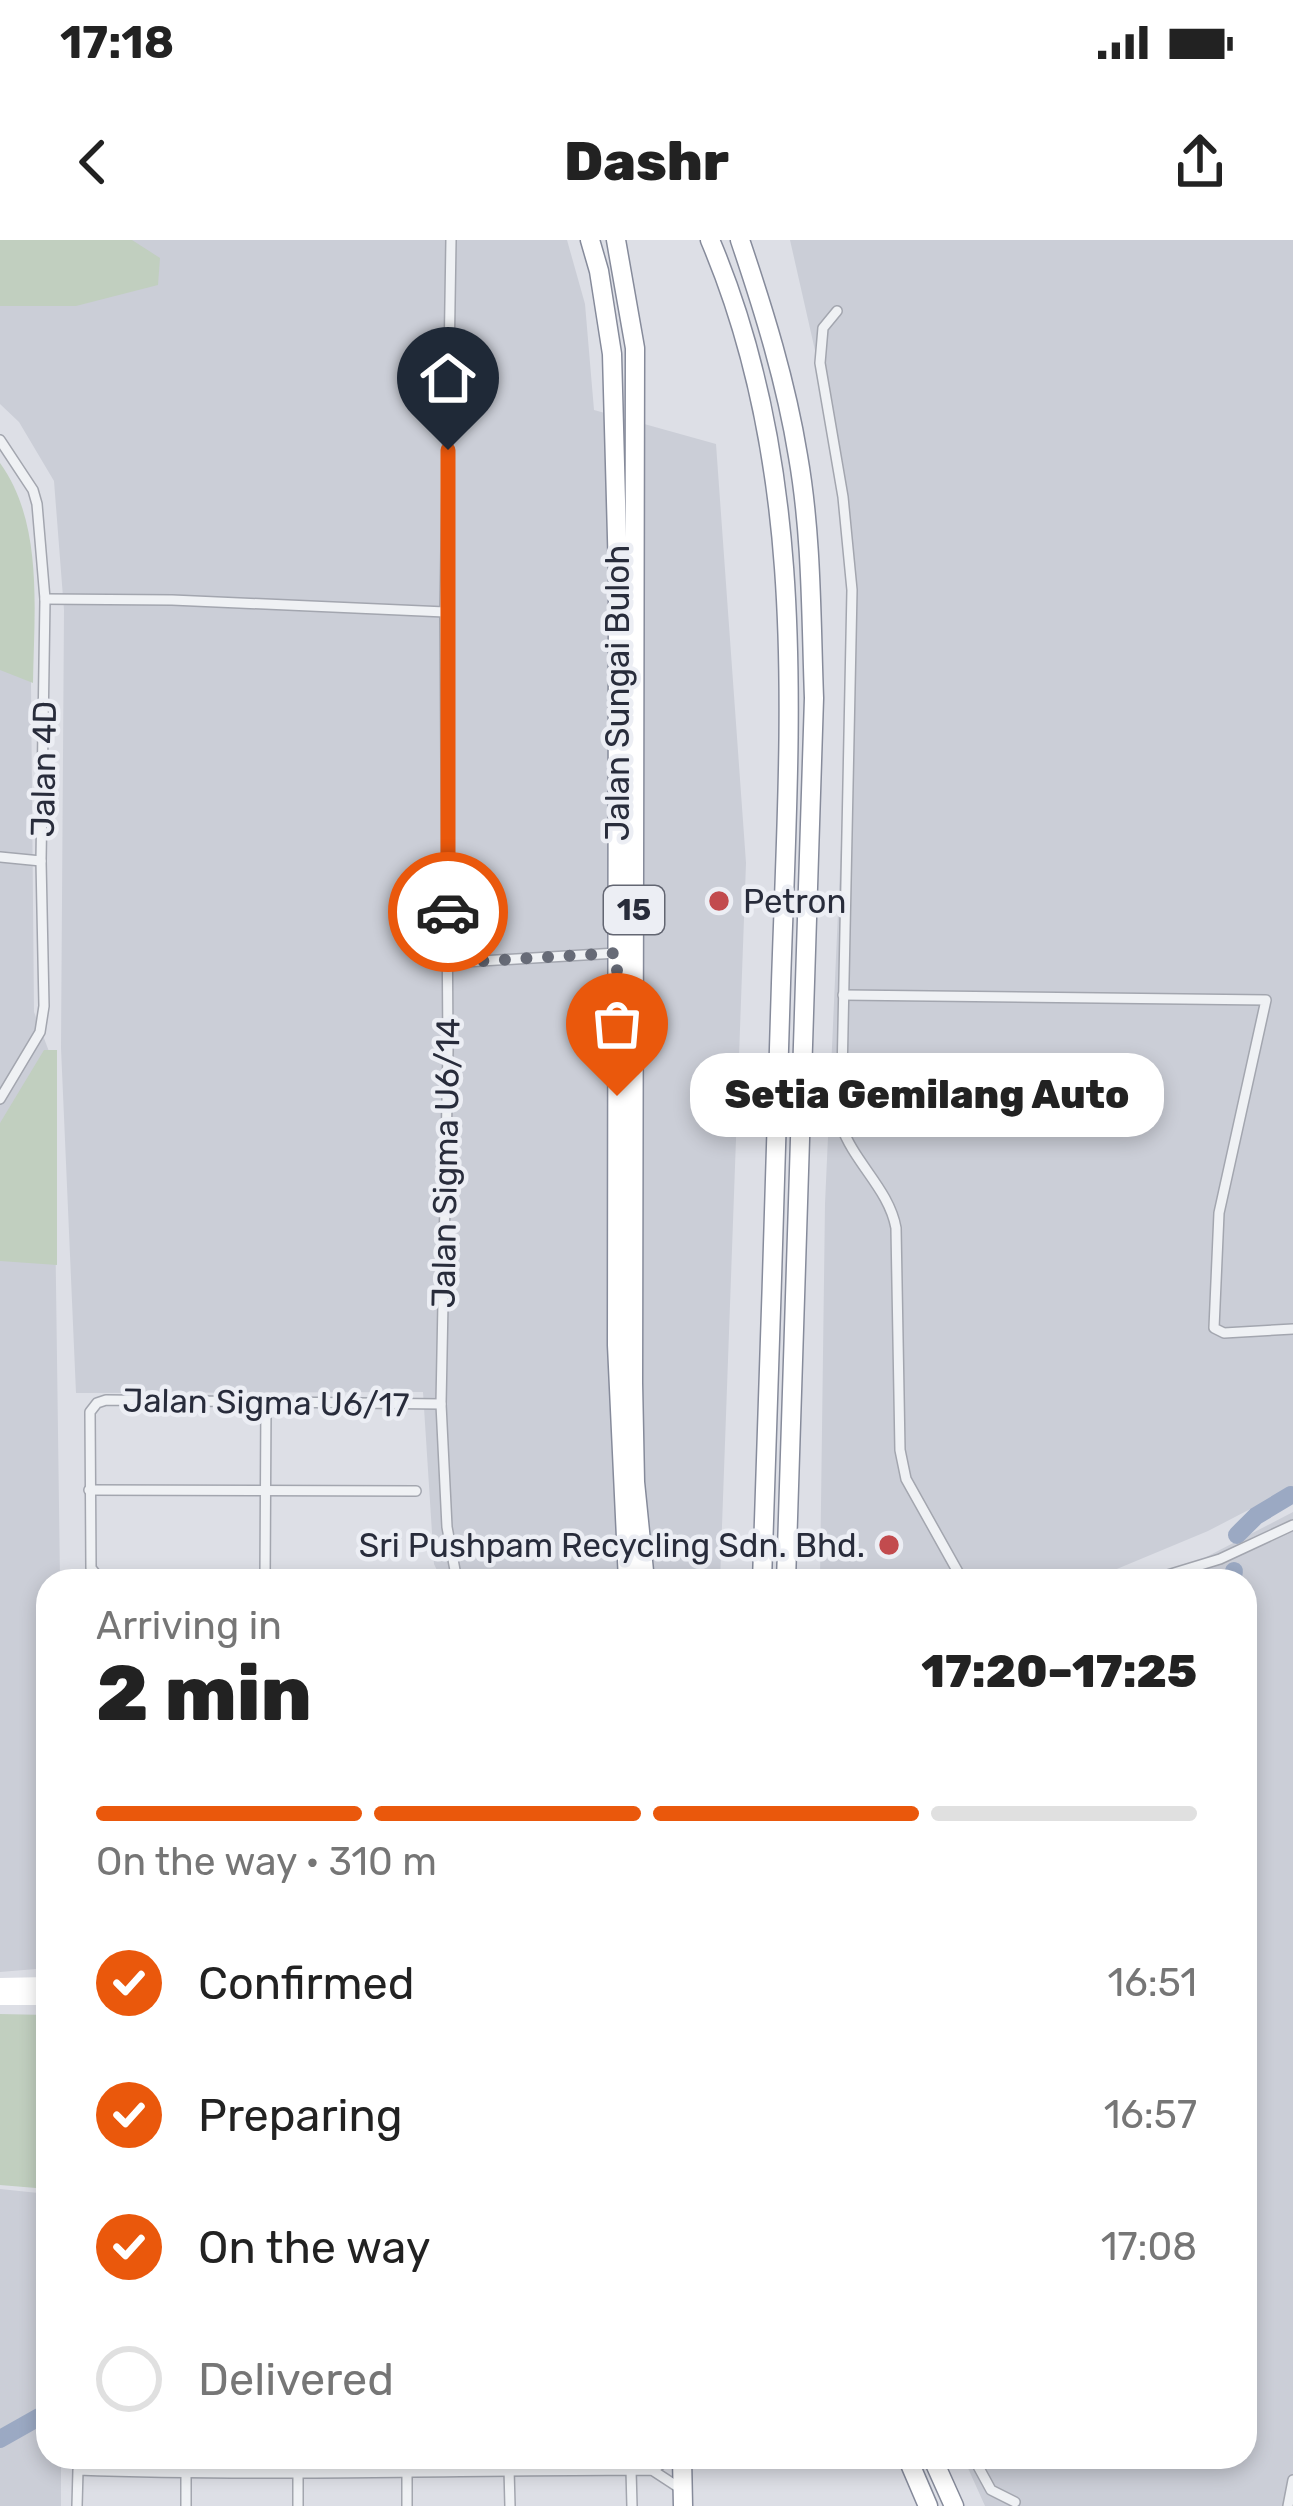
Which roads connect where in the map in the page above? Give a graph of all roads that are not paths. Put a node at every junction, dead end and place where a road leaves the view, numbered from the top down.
1 (451, 240) edge
2 (590, 240) edge
3 (616, 240) edge
4 (710, 240) edge
5 (740, 240) edge
6 (837, 311) dead end
7 (0, 440) edge
8 (45, 599) junction
9 (445, 612) junction
10 (0, 856) edge
11 (41, 861) junction
12 (617, 953) junction
13 (448, 963) junction
14 (843, 994) junction
15 (0, 1099) edge
16 (1293, 1329) edge
17 (266, 1402) junction
18 (441, 1404) junction
19 (88, 1490) junction
20 (266, 1490) junction
21 (416, 1491) dead end
22 (1293, 1525) edge
23 (91, 1569) edge
24 (265, 1569) edge
25 (455, 1569) edge
26 (627, 1569) edge
27 (643, 1569) edge
28 (762, 1569) edge
29 (786, 1569) edge
30 (956, 1569) edge
31 (1187, 1569) edge
32 (36, 1984) edge
33 (0, 1985) edge
34 (0, 1998) edge
35 (36, 1998) edge
36 (298, 2469) edge
37 (407, 2469) junction
38 (912, 2469) edge
39 (937, 2469) edge
40 (980, 2469) edge
41 (479, 2470) joint
42 (509, 2470) junction
43 (632, 2470) junction
44 (652, 2470) joint
45 (187, 2474) junction
46 (298, 2475) junction
47 (1293, 2480) edge
48 (682, 2499) edge
49 (1015, 2502) dead end
50 (77, 2506) edge
51 (186, 2506) edge
52 (298, 2506) edge
53 (407, 2506) edge
54 (510, 2506) edge
55 (632, 2506) edge
56 (928, 2506) edge
57 (954, 2506) edge
58 (1288, 2506) edge

1 - 9 street, Jalan Sigma U6/14
2 - 12 highway, Jalan Sungai Buloh / 15
3 - 27 highway, Jalan Sungai Buloh / 15
4 - 28 highway
5 - 29 highway
6 - 14 street
7 - 8 street, Jalan 4D
8 - 9 street
8 - 11 street, Jalan 4D
9 - 13 street, Jalan Sigma U6/14
10 - 11 street
11 - 15 street, Jalan 4D
12 - 13 street
12 - 26 highway, Jalan Sungai Buloh / 15
13 - 18 street, Jalan Sigma U6/14
14 - 16 street
14 - 30 street
17 - 18 street, Jalan Sigma U6/17
17 - 19 street, Jalan Sigma U6/17
17 - 20 street
18 - 25 street, Jalan Sigma U6/14
19 - 20 street
19 - 23 street
20 - 21 street
20 - 24 street
22 - 31 street
32 - 33 main road
34 - 35 main road
36 - 46 street
37 - 41 street
37 - 46 street
37 - 53 street
38 - 56 highway
39 - 57 highway
40 - 49 street
41 - 42 street
42 - 43 street
42 - 54 street
43 - 44 street
43 - 55 street
44 - 48 street
45 - 46 street
45 - 50 street
45 - 51 street
46 - 52 street
47 - 58 street

